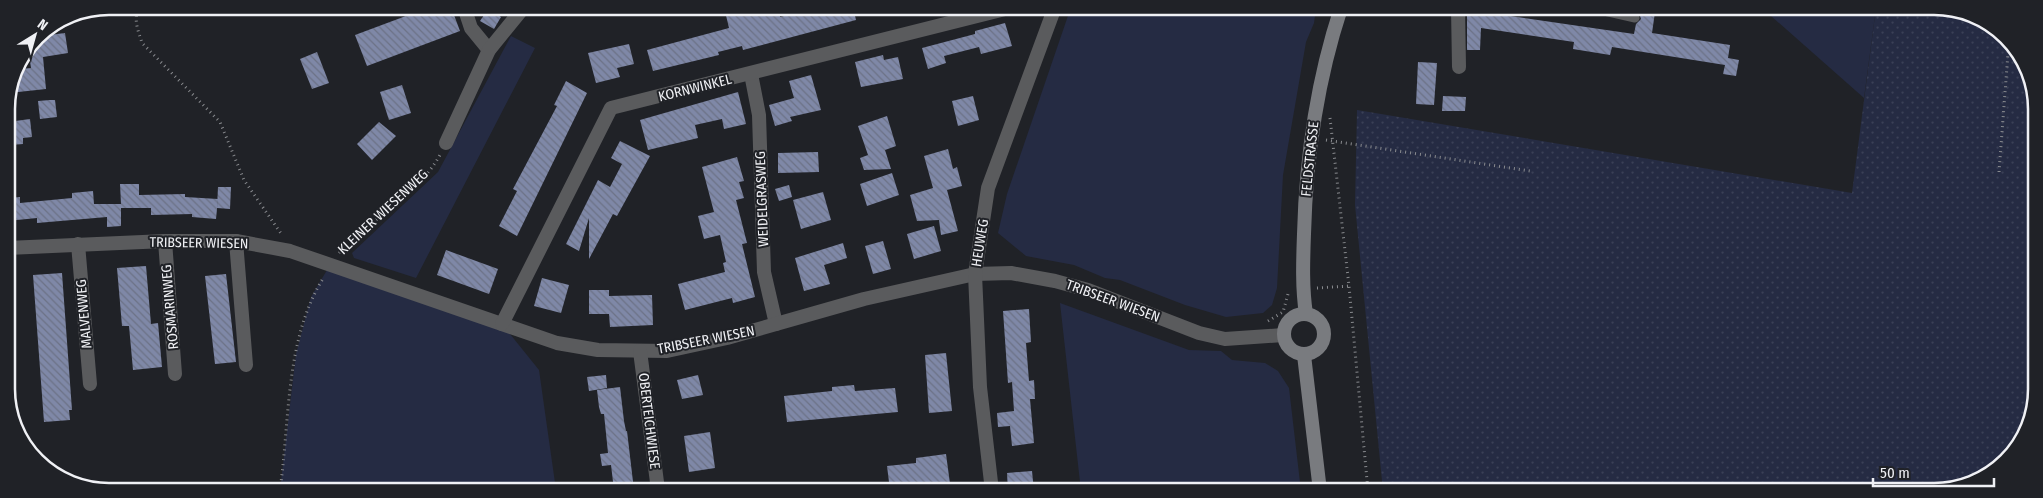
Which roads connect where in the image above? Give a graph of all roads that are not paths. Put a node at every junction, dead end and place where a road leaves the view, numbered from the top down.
1 (467, 15) edge
2 (517, 15) edge
3 (982, 15) edge
4 (1052, 15) edge
5 (1339, 15) edge
6 (1458, 15) edge
7 (1622, 15) edge
8 (1635, 18) dead end
9 (489, 50) junction
10 (1459, 67) dead end
11 (752, 74) junction
12 (446, 143) road end
13 (164, 241) junction
14 (236, 241) junction
15 (78, 244) junction
16 (15, 248) edge
17 (975, 274) junction
18 (1306, 314) junction
19 (502, 324) junction
20 (776, 324) junction
21 (1283, 334) junction
22 (640, 351) junction
23 (1304, 354) junction
24 (246, 364) dead end
25 (176, 374) dead end
26 (90, 384) dead end
27 (657, 483) edge
28 (991, 483) edge
29 (1319, 483) edge

1 - 9 street
2 - 9 street
3 - 11 street, KORNWINKEL
4 - 17 street, HEUWEG
5 - 18 main road, FELDSTRASSE
6 - 10 street
7 - 8 lane
9 - 12 street
11 - 19 street, KORNWINKEL
11 - 20 street, WEIDELGRASWEG
13 - 14 street, TRIBSEER WIESEN
13 - 15 street, TRIBSEER WIESEN
13 - 25 street, ROSMARINWEG
14 - 19 street, TRIBSEER WIESEN
14 - 24 street
15 - 16 street, TRIBSEER WIESEN
15 - 26 street, MALVENWEG
17 - 20 street, TRIBSEER WIESEN
17 - 21 street, TRIBSEER WIESEN
17 - 28 street, HEUWEG
18 - 21 main road
18 - 23 main road
19 - 22 street, TRIBSEER WIESEN
20 - 22 street, TRIBSEER WIESEN
21 - 23 main road
22 - 27 street, OBERTEICHWIESE
23 - 29 main road

